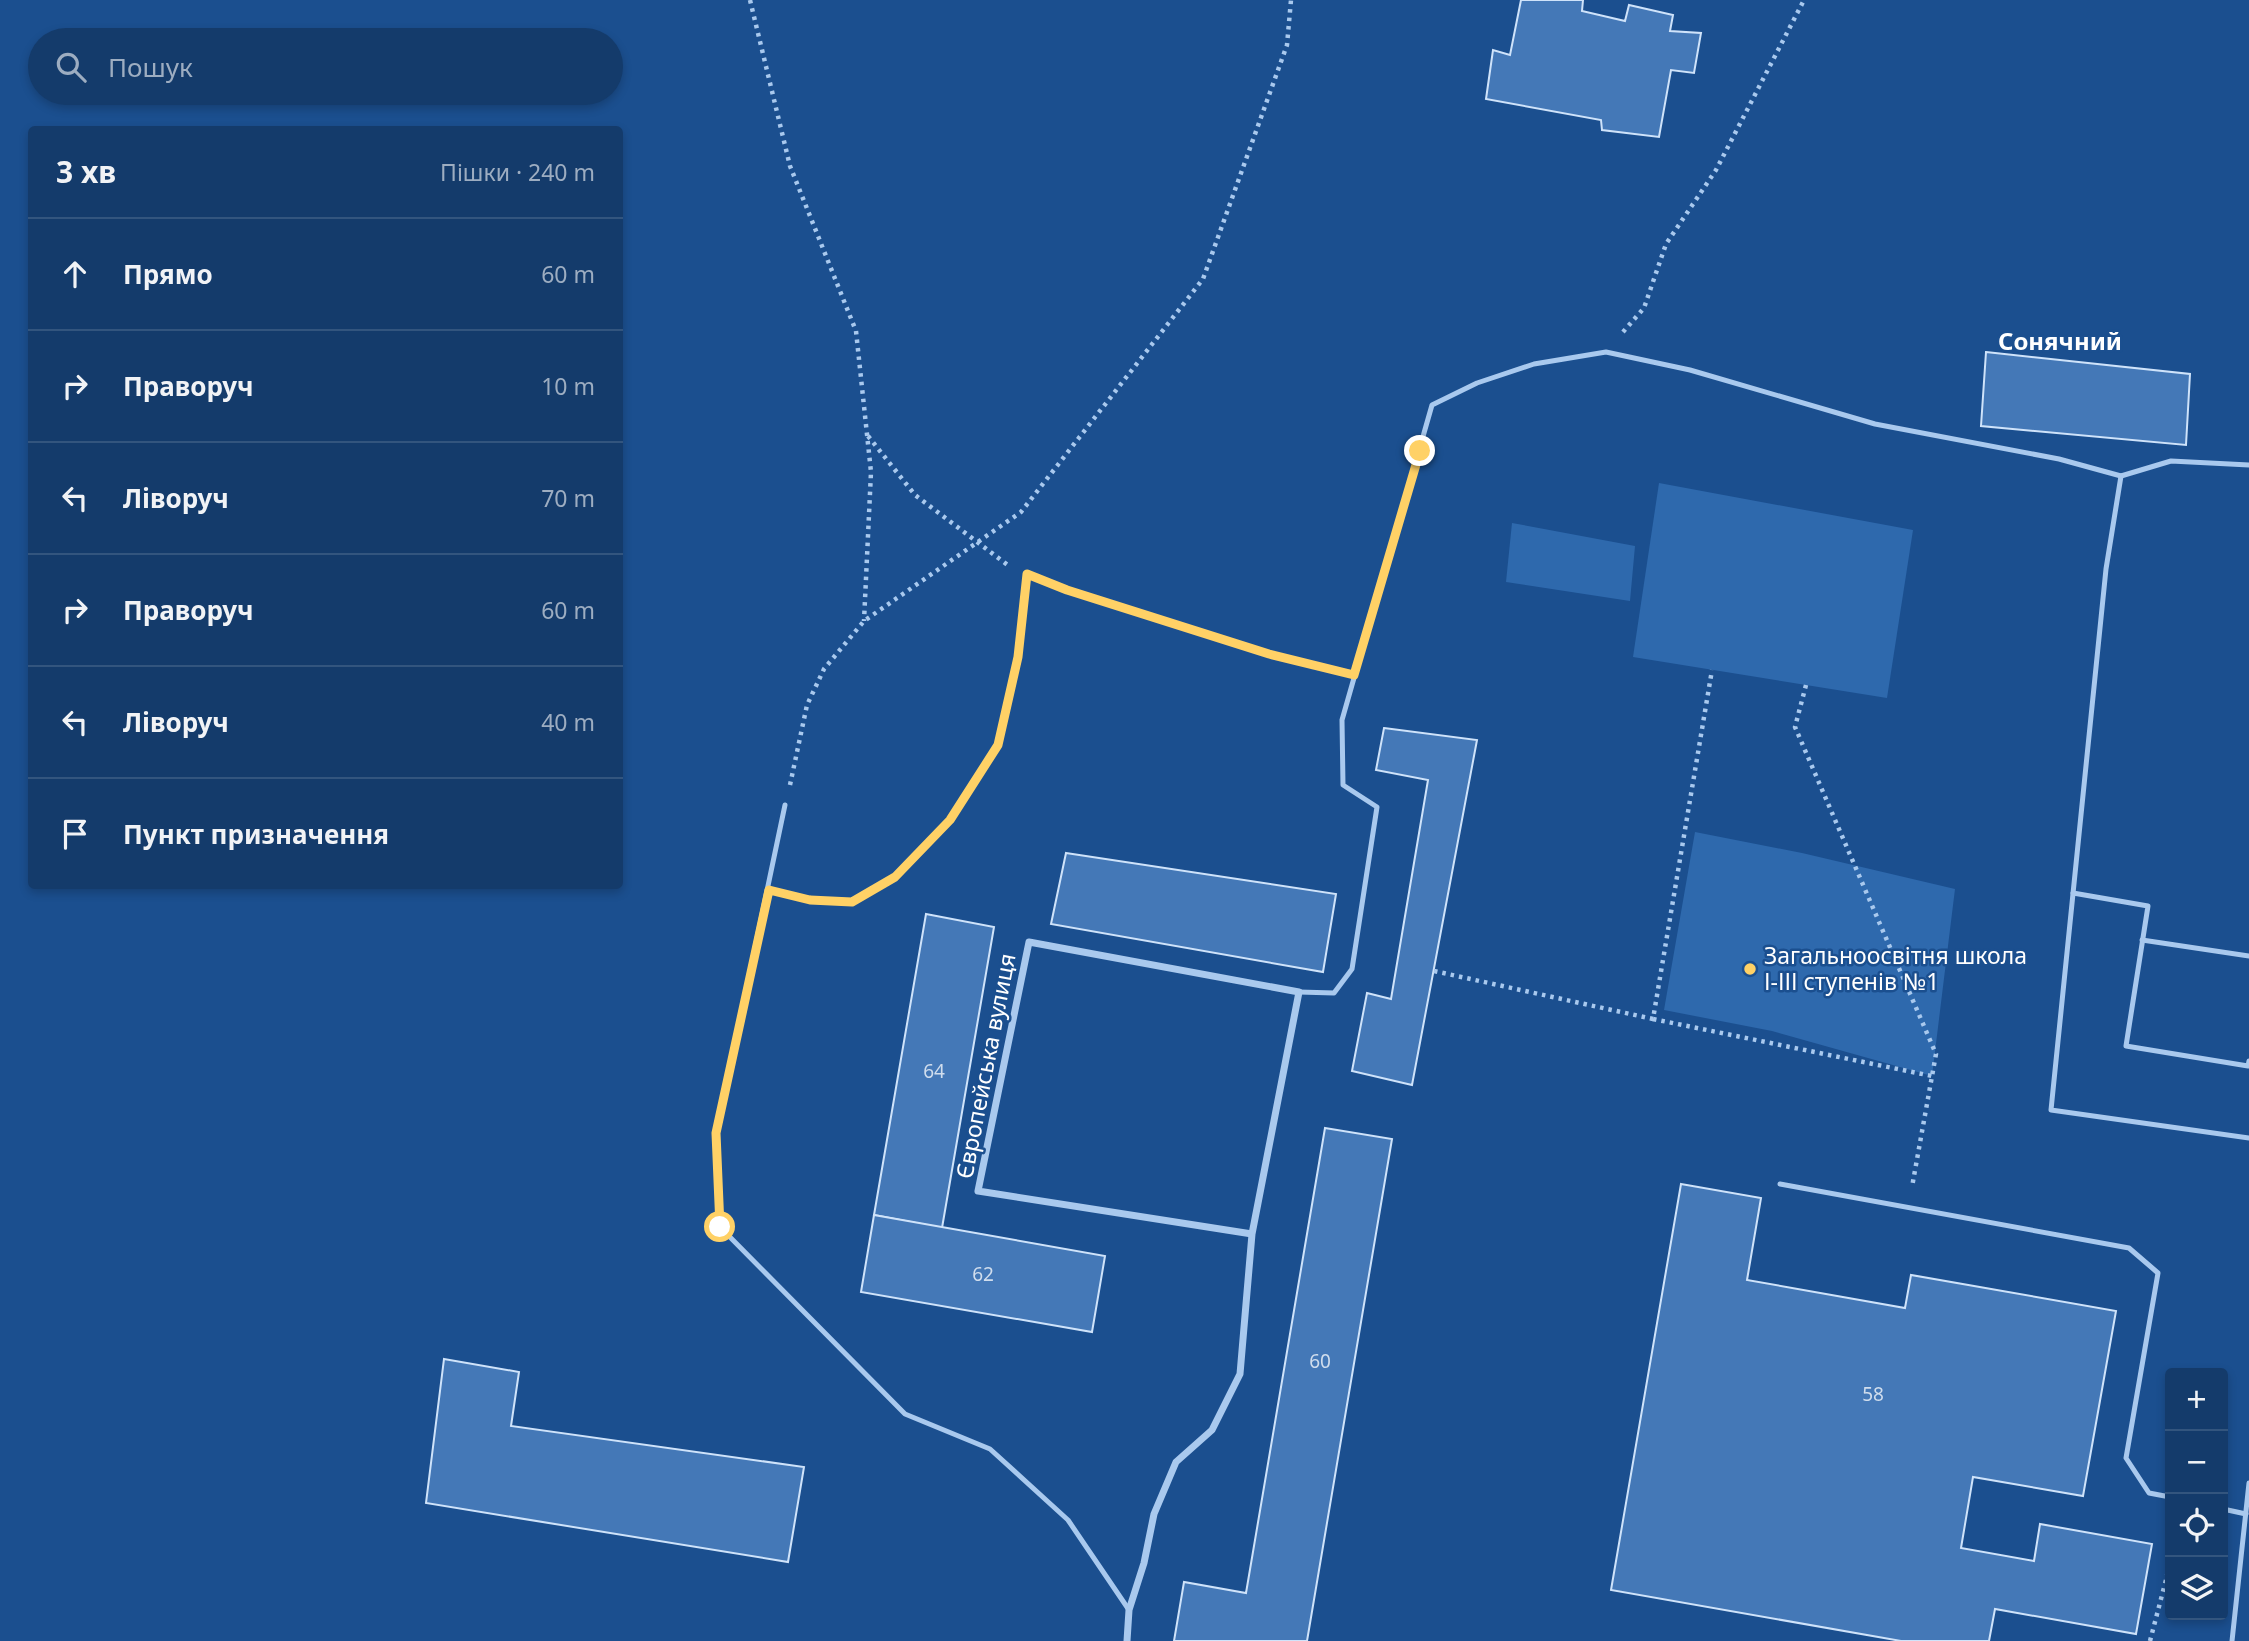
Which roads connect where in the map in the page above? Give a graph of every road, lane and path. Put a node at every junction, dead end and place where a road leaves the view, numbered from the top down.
1 (750, 0) edge
2 (1291, 0) edge
3 (1804, 0) edge
4 (1606, 352) junction
5 (867, 435) junction
6 (2249, 465) edge
7 (2121, 476) junction
8 (975, 543) junction
9 (1027, 574) junction
10 (864, 621) junction
11 (1712, 670) dead end
12 (1354, 675) junction
13 (1806, 685) dead end
14 (785, 805) joint
15 (769, 890) junction
16 (2073, 893) junction
17 (2142, 940) junction
18 (2249, 956) edge
19 (1434, 971) dead end
20 (1299, 992) junction
21 (1653, 1019) junction
22 (2249, 1061) edge
23 (1932, 1076) junction
24 (2249, 1138) edge
25 (1780, 1184) dead end
26 (1908, 1207) junction
27 (1252, 1234) junction
28 (2249, 1483) edge
29 (2165, 1496) edge
30 (2228, 1510) edge
31 (2247, 1515) edge
32 (2169, 1557) edge
33 (1129, 1610) junction
34 (1127, 1641) edge
35 (2150, 1641) edge
36 (2232, 1641) edge

1 - 5 path
2 - 8 path
3 - 4 path
4 - 7 lane
4 - 12 lane
5 - 8 path
5 - 10 path
6 - 7 lane
7 - 16 lane
8 - 9 path
8 - 10 path
9 - 12 path
9 - 15 lane
10 - 14 path
11 - 21 path
12 - 20 lane
13 - 23 path
14 - 15 lane
15 - 33 lane
16 - 17 lane
16 - 24 lane
17 - 18 lane
17 - 22 lane
19 - 21 path
20 - 27 street
20 - 27 street, Європейська вулиця
21 - 23 path
23 - 26 path
25 - 26 lane
26 - 29 lane
27 - 33 street
28 - 31 lane
30 - 31 lane
31 - 36 lane
32 - 35 path
33 - 34 street

